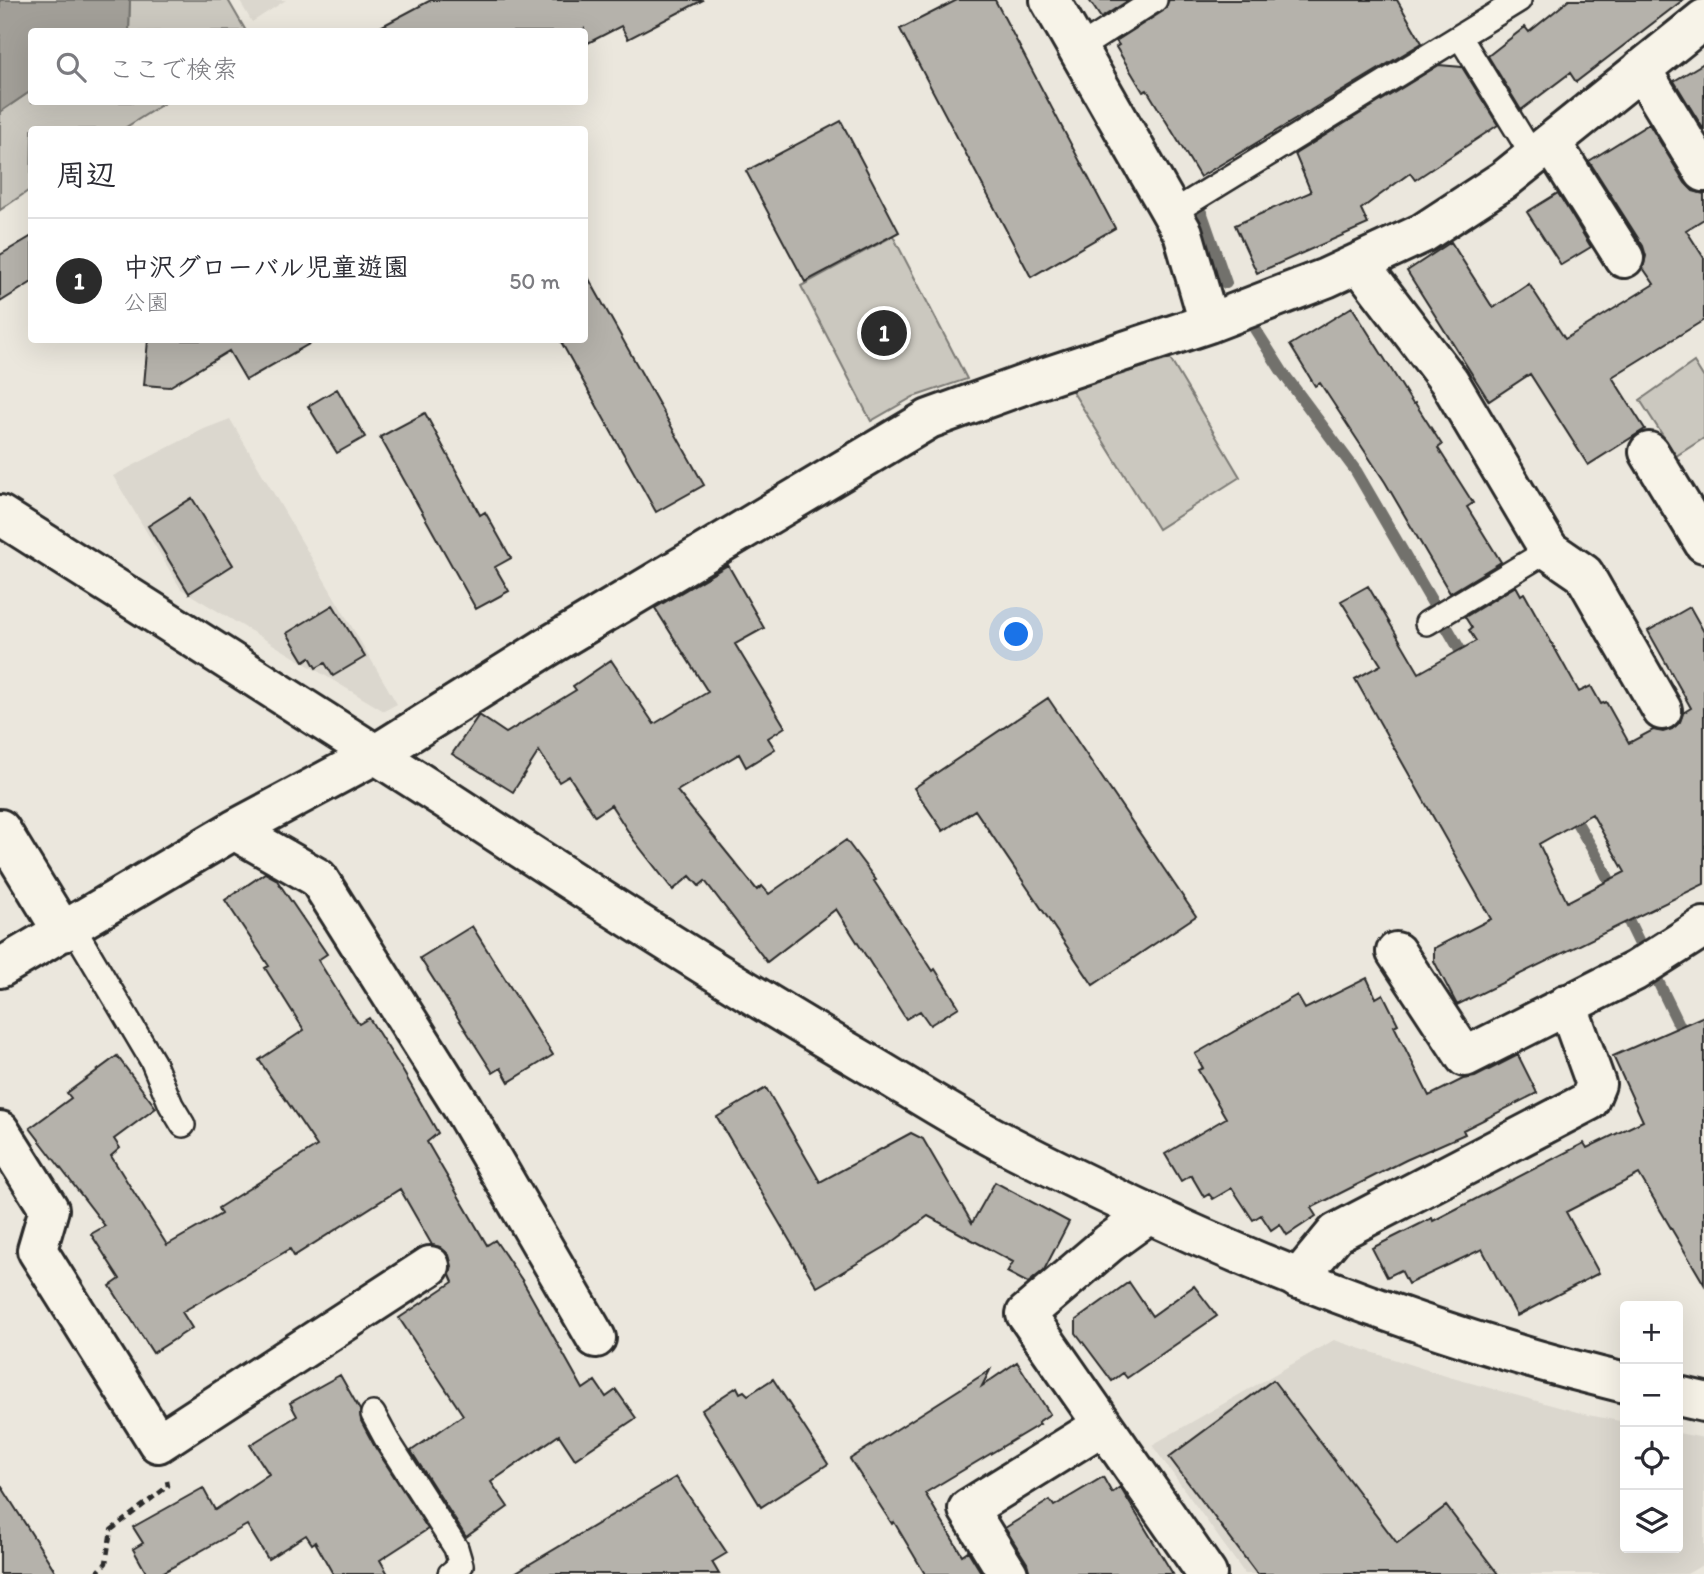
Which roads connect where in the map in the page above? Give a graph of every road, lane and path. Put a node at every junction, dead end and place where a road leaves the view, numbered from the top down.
1 (1050, 0) edge
2 (1154, 0) edge
3 (1519, 0) edge
4 (1704, 19) edge
5 (1460, 37) junction
6 (1078, 49) junction
7 (1641, 69) junction
8 (1542, 149) junction
9 (1704, 172) edge
10 (1172, 214) junction
11 (1624, 258) dead end
12 (1359, 263) junction
13 (1209, 323) junction
14 (1649, 452) dead end
15 (0, 515) edge
16 (1704, 543) edge
17 (1549, 550) junction
18 (1427, 623) dead end
19 (1662, 710) dead end
20 (376, 754) junction
21 (0, 829) edge
22 (234, 830) junction
23 (1704, 927) edge
24 (68, 929) junction
25 (1396, 952) dead end
26 (0, 968) edge
27 (1567, 1004) junction
28 (183, 1125) dead end
29 (0, 1131) edge
30 (1149, 1214) junction
31 (430, 1266) dead end
32 (1298, 1279) junction
33 (596, 1338) dead end
34 (1620, 1382) edge
35 (1683, 1397) edge
36 (1704, 1402) edge
37 (373, 1414) dead end
38 (1103, 1425) junction
39 (158, 1443) junction
40 (96, 1574) edge
41 (450, 1574) edge
42 (1008, 1574) edge
43 (1208, 1574) edge

1 - 6 street
2 - 6 lane
3 - 5 lane
4 - 7 street
5 - 8 lane
5 - 10 lane
6 - 10 street
7 - 8 street
7 - 9 street
8 - 11 street
8 - 12 street
10 - 13 street
12 - 13 street
12 - 17 street
13 - 20 street
14 - 16 street
15 - 20 street
17 - 18 lane
17 - 19 street
20 - 22 street
20 - 30 street
21 - 24 street
22 - 24 street
22 - 33 street
23 - 27 street
24 - 26 street
24 - 28 lane
25 - 27 street
27 - 32 street
29 - 39 street
30 - 32 street
30 - 38 street
31 - 39 street
32 - 34 street
35 - 36 street
37 - 41 lane
38 - 42 street
38 - 43 street
39 - 40 path

